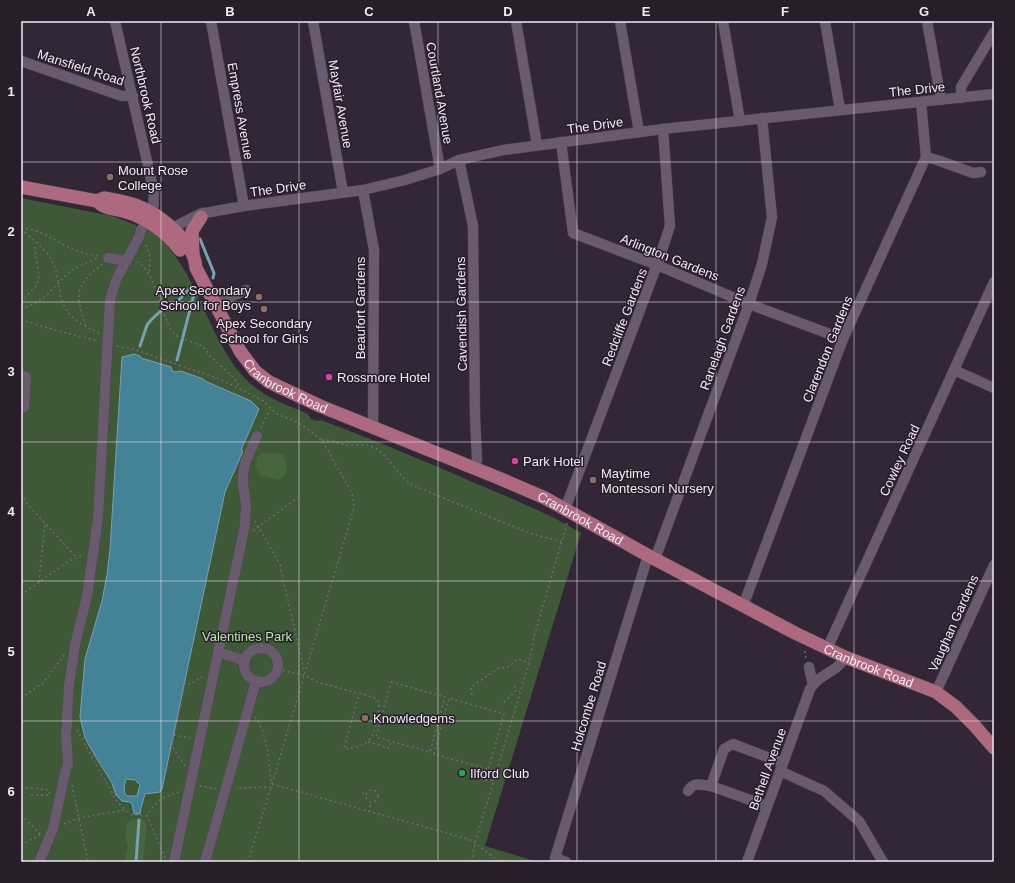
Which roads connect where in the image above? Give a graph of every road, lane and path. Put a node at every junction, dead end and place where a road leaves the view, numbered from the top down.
1 (115, 21) edge
2 (211, 21) edge
3 (313, 21) edge
4 (414, 21) edge
5 (516, 21) edge
6 (620, 21) edge
7 (723, 21) edge
8 (825, 21) edge
9 (927, 21) edge
10 (994, 32) edge
11 (21, 62) edge
12 (994, 94) edge
13 (133, 96) junction
14 (961, 98) junction
15 (940, 100) junction
16 (921, 102) junction
17 (840, 110) junction
18 (762, 118) junction
19 (740, 121) junction
20 (663, 129) junction
21 (639, 132) junction
22 (561, 142) junction
23 (537, 145) junction
24 (926, 157) junction
25 (459, 160) junction
26 (440, 169) junction
27 (981, 172) dead end
28 (21, 187) edge
29 (363, 190) junction
30 (343, 192) junction
31 (244, 206) junction
32 (203, 215) junction
33 (151, 218) junction
34 (21, 229) edge
35 (172, 235) junction
36 (139, 238) junction
37 (33, 241) junction
38 (108, 258) joint
39 (127, 261) junction
40 (194, 261) junction
41 (657, 265) junction
42 (149, 274) junction
43 (994, 282) edge
44 (58, 284) junction
45 (246, 290) dead end
46 (21, 302) edge
47 (215, 304) junction
48 (749, 304) junction
49 (21, 309) edge
50 (21, 320) edge
51 (87, 327) junction
52 (843, 339) junction
53 (106, 343) junction
54 (954, 370) junction
55 (21, 375) edge
56 (994, 388) edge
57 (241, 390) junction
58 (24, 407) dead end
59 (270, 409) junction
60 (373, 428) junction
61 (257, 436) joint
62 (322, 440) junction
63 (473, 467) junction
64 (21, 494) edge
65 (298, 497) dead end
66 (246, 505) junction
67 (565, 509) junction
68 (45, 524) junction
69 (567, 524) dead end
70 (258, 528) junction
71 (241, 541) junction
72 (562, 542) junction
73 (94, 552) junction
74 (652, 557) junction
75 (77, 558) junction
76 (994, 565) edge
77 (39, 583) junction
78 (21, 595) edge
79 (743, 606) junction
80 (75, 645) junction
81 (827, 649) junction
82 (805, 650) dead end
83 (218, 652) junction
84 (845, 657) junction
85 (245, 661) junction
86 (529, 663) junction
87 (809, 668) joint
88 (278, 669) junction
89 (305, 672) junction
90 (213, 673) junction
91 (304, 675) junction
92 (256, 681) junction
93 (813, 685) junction
94 (514, 686) dead end
95 (519, 691) junction
96 (936, 692) junction
97 (359, 694) junction
98 (472, 694) dead end
99 (21, 698) edge
100 (504, 702) dead end
101 (248, 707) junction
102 (67, 726) junction
103 (374, 729) junction
104 (378, 730) junction
105 (174, 735) junction
106 (199, 740) junction
107 (391, 741) junction
108 (367, 742) junction
109 (993, 744) edge
110 (68, 764) junction
111 (782, 767) junction
112 (487, 769) junction
113 (192, 777) junction
114 (493, 781) junction
115 (271, 786) junction
116 (711, 786) junction
117 (21, 787) edge
118 (189, 791) junction
119 (688, 791) dead end
120 (362, 793) dead end
121 (366, 794) junction
122 (31, 795) dead end
123 (371, 802) junction
124 (768, 806) junction
125 (125, 810) junction
126 (368, 812) junction
127 (21, 815) edge
128 (147, 816) junction
129 (79, 818) junction
130 (53, 829) junction
131 (40, 834) junction
132 (475, 843) junction
133 (21, 845) edge
134 (563, 861) edge
135 (39, 862) edge
136 (88, 862) edge
137 (166, 862) edge
138 (174, 862) edge
139 (205, 862) edge
140 (248, 862) edge
141 (472, 862) edge
142 (501, 862) edge
143 (747, 862) edge
144 (883, 862) edge

1 - 13 street, Northbrook Road
2 - 31 street, Empress Avenue
3 - 30 street, Mayfair Avenue
4 - 26 street, Courtland Avenue
5 - 23 street
6 - 21 street
7 - 19 street
8 - 17 street
9 - 15 street
10 - 14 street
11 - 13 street, Mansfield Road
12 - 14 street, The Drive
13 - 33 street, Northbrook Road
14 - 15 street, The Drive
15 - 16 street, The Drive
16 - 17 street, The Drive
16 - 24 street, Clarendon Gardens
17 - 18 street, The Drive
18 - 19 street, The Drive
18 - 48 street, Ranelagh Gardens
19 - 20 street, The Drive
20 - 21 street, The Drive
20 - 41 street, Redcliffe Gardens
21 - 22 street, The Drive
22 - 23 street, The Drive
22 - 41 street, Arlington Gardens
23 - 25 street, The Drive
24 - 27 street
24 - 52 street, Clarendon Gardens
25 - 26 street, The Drive
25 - 63 street, Cavendish Gardens
26 - 29 street, The Drive
28 - 33 main road, Cranbrook Road
29 - 30 street, The Drive
29 - 60 street, Beaufort Gardens
30 - 31 street, The Drive
31 - 32 street, The Drive
32 - 35 street, The Drive
32 - 40 main road
33 - 35 main road, Cranbrook Road
33 - 36 street
34 - 37 path
34 - 44 path
35 - 40 main road, Cranbrook Road
36 - 39 street
36 - 42 path
37 - 44 path
37 - 46 path
38 - 39 street
38 - 51 path
39 - 42 path
39 - 53 street
40 - 47 main road, Cranbrook Road
41 - 48 street, Arlington Gardens
41 - 67 street, Redcliffe Gardens
42 - 57 path
43 - 54 street, Cowley Road
44 - 49 path
44 - 51 path
45 - 47 street
47 - 60 main road, Cranbrook Road
48 - 52 street, Arlington Gardens
48 - 74 street, Ranelagh Gardens
50 - 53 path
51 - 53 path
52 - 79 street, Clarendon Gardens
53 - 57 path
53 - 73 street
54 - 56 street
54 - 81 street, Cowley Road
55 - 58 street
57 - 59 path
59 - 61 path
59 - 62 path
60 - 63 main road, Cranbrook Road
61 - 66 street
62 - 72 path
62 - 89 path
63 - 67 main road, Cranbrook Road
64 - 68 path
65 - 70 path
66 - 70 path
66 - 71 street
67 - 74 main road, Cranbrook Road
68 - 75 path
68 - 77 path
69 - 72 path
70 - 71 path
70 - 89 path
71 - 83 street
72 - 86 path
73 - 75 path
73 - 80 street
74 - 79 main road, Cranbrook Road
74 - 134 street, Holcombe Road
75 - 77 path
76 - 96 street, Vaughan Gardens
77 - 78 path
79 - 81 main road, Cranbrook Road
80 - 99 path
80 - 102 street
81 - 84 main road, Cranbrook Road
82 - 87 path
83 - 85 street
83 - 90 street
84 - 93 street
84 - 96 main road, Cranbrook Road
85 - 88 street
85 - 92 street
86 - 95 path
86 - 98 path
87 - 93 street
88 - 91 path
88 - 92 street
89 - 91 path
90 - 105 path
90 - 106 street
91 - 97 path
91 - 115 path
92 - 101 street
93 - 111 street, Bethell Avenue
94 - 95 path
95 - 100 path
95 - 114 path
96 - 109 main road, Cranbrook Road
97 - 103 path
97 - 108 path
101 - 115 path
101 - 139 street
102 - 110 street
102 - 125 path
103 - 104 path
103 - 108 path
104 - 107 path
104 - 107 path
105 - 106 path
105 - 113 path
106 - 113 street
107 - 108 path
110 - 129 path
110 - 130 street
111 - 116 street
111 - 124 street, Bethell Avenue
111 - 144 street
112 - 112 path
112 - 114 path
113 - 118 street
114 - 132 path
115 - 126 path
115 - 140 path
116 - 119 street
116 - 124 street
117 - 122 path
118 - 128 path
118 - 138 street
120 - 121 path
121 - 123 path
121 - 123 path
123 - 126 path
124 - 143 street, Bethell Avenue
125 - 128 path
125 - 129 path
126 - 132 path
127 - 131 path
128 - 137 path
129 - 130 path
129 - 136 path
130 - 131 path
130 - 135 street
131 - 133 path
132 - 141 path
132 - 142 path

